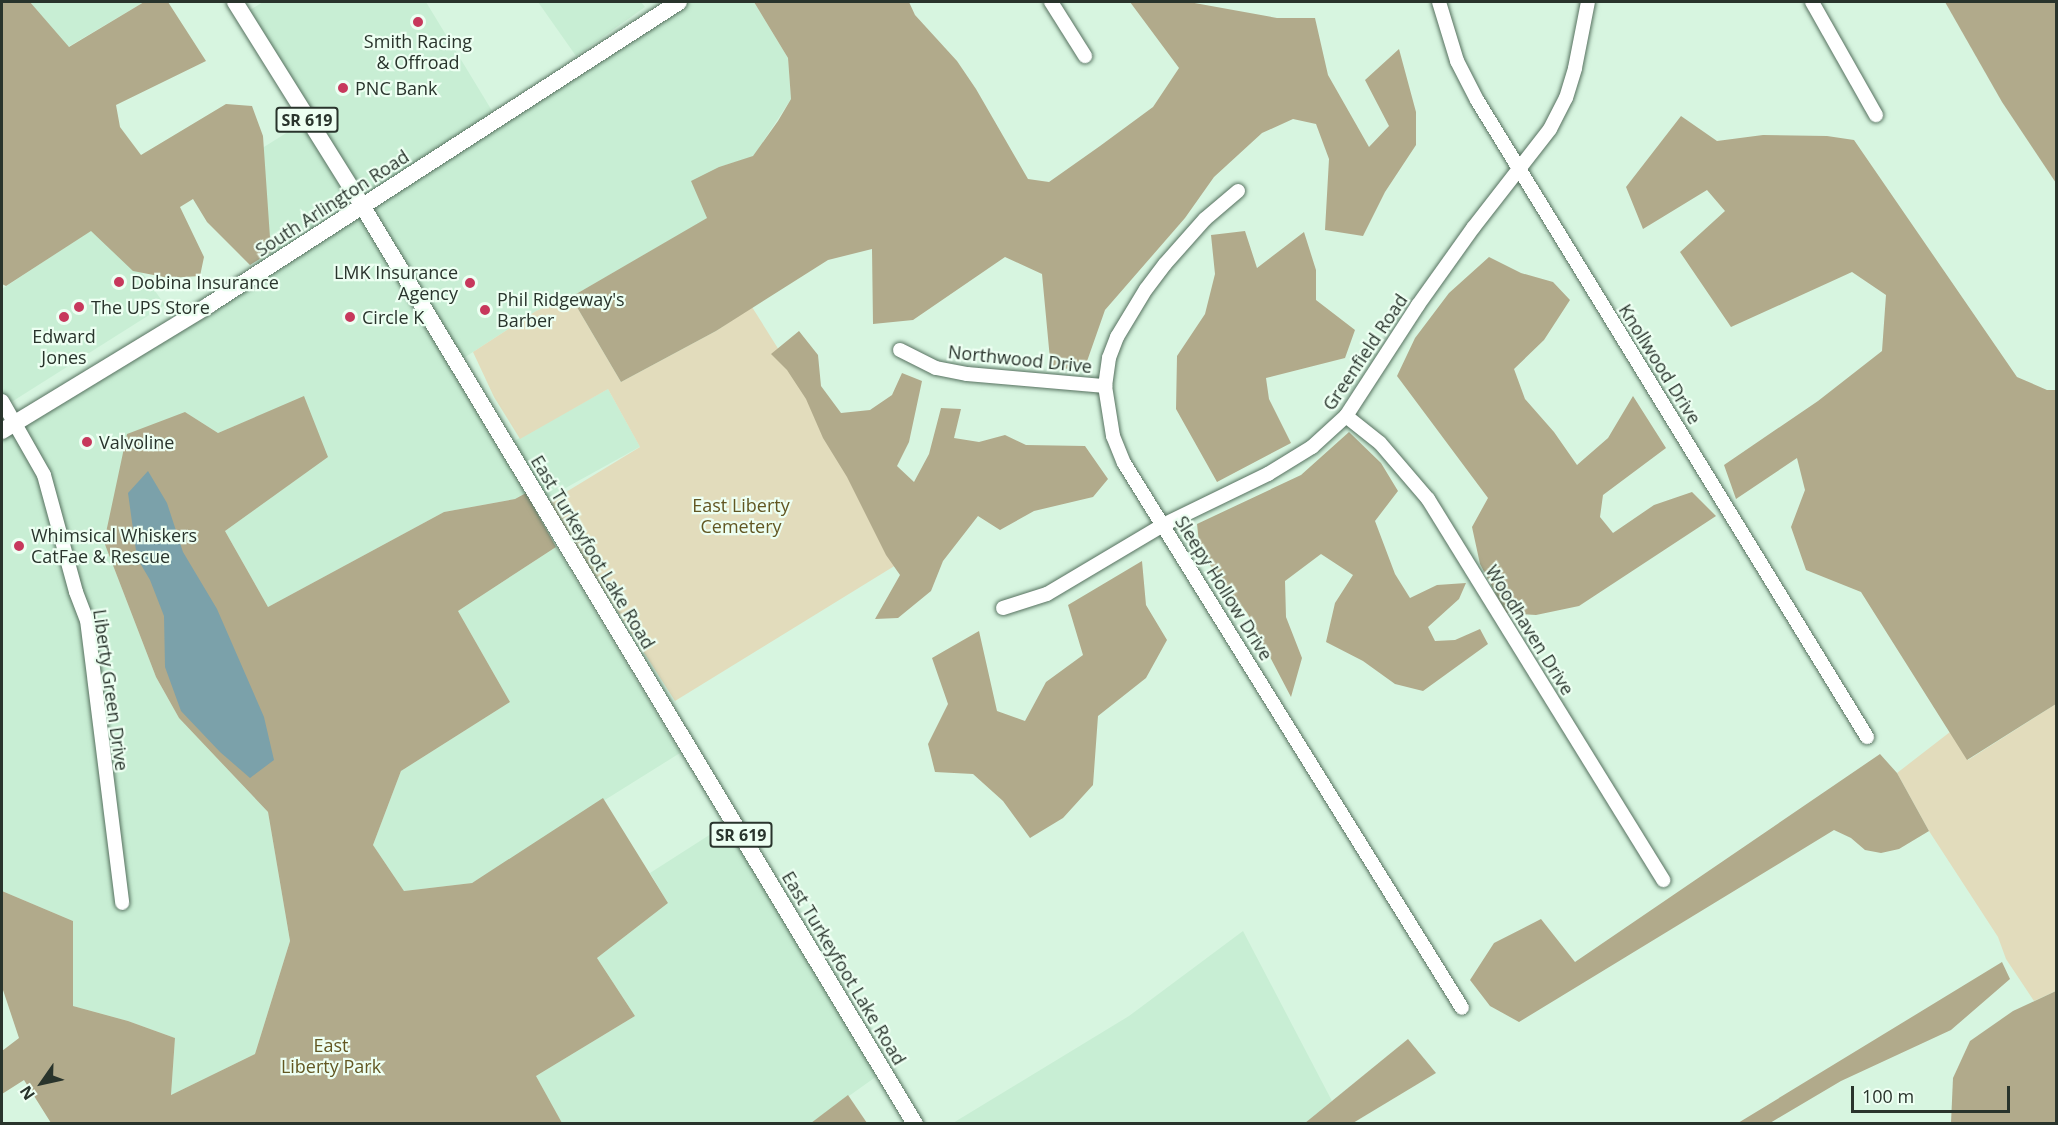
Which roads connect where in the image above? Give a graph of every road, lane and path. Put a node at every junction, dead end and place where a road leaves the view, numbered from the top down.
1 (235, 2) edge
2 (679, 2) edge
3 (1052, 2) edge
4 (1439, 2) edge
5 (1587, 2) edge
6 (1812, 2) edge
7 (1086, 56) dead end
8 (1876, 115) dead end
9 (1518, 168) junction
10 (1238, 191) dead end
11 (363, 207) junction
12 (900, 350) dead end
13 (1105, 386) junction
14 (2, 400) edge
15 (1346, 416) junction
16 (8, 426) edge
17 (1163, 525) junction
18 (1003, 608) dead end
19 (1867, 737) dead end
20 (1663, 880) dead end
21 (122, 903) dead end
22 (1462, 1008) dead end
23 (915, 1124) edge

1 - 11 main road, East Turkeyfoot Lake Road / SR 619
2 - 11 main road, South Arlington Road
3 - 7 street
4 - 9 street, Knollwood Drive
5 - 9 street, Greenfield Road
6 - 8 street
9 - 15 street, Greenfield Road
9 - 19 street, Knollwood Drive
10 - 13 street, Sleepy Hollow Drive
11 - 16 main road, South Arlington Road
11 - 23 main road, East Turkeyfoot Lake Road / SR 619
12 - 13 street, Northwood Drive
13 - 17 street, Sleepy Hollow Drive
14 - 16 street, Liberty Green Drive
15 - 17 street, Greenfield Road
15 - 20 street, Woodhaven Drive
16 - 21 street, Liberty Green Drive
17 - 18 street, Greenfield Road
17 - 22 street, Sleepy Hollow Drive

